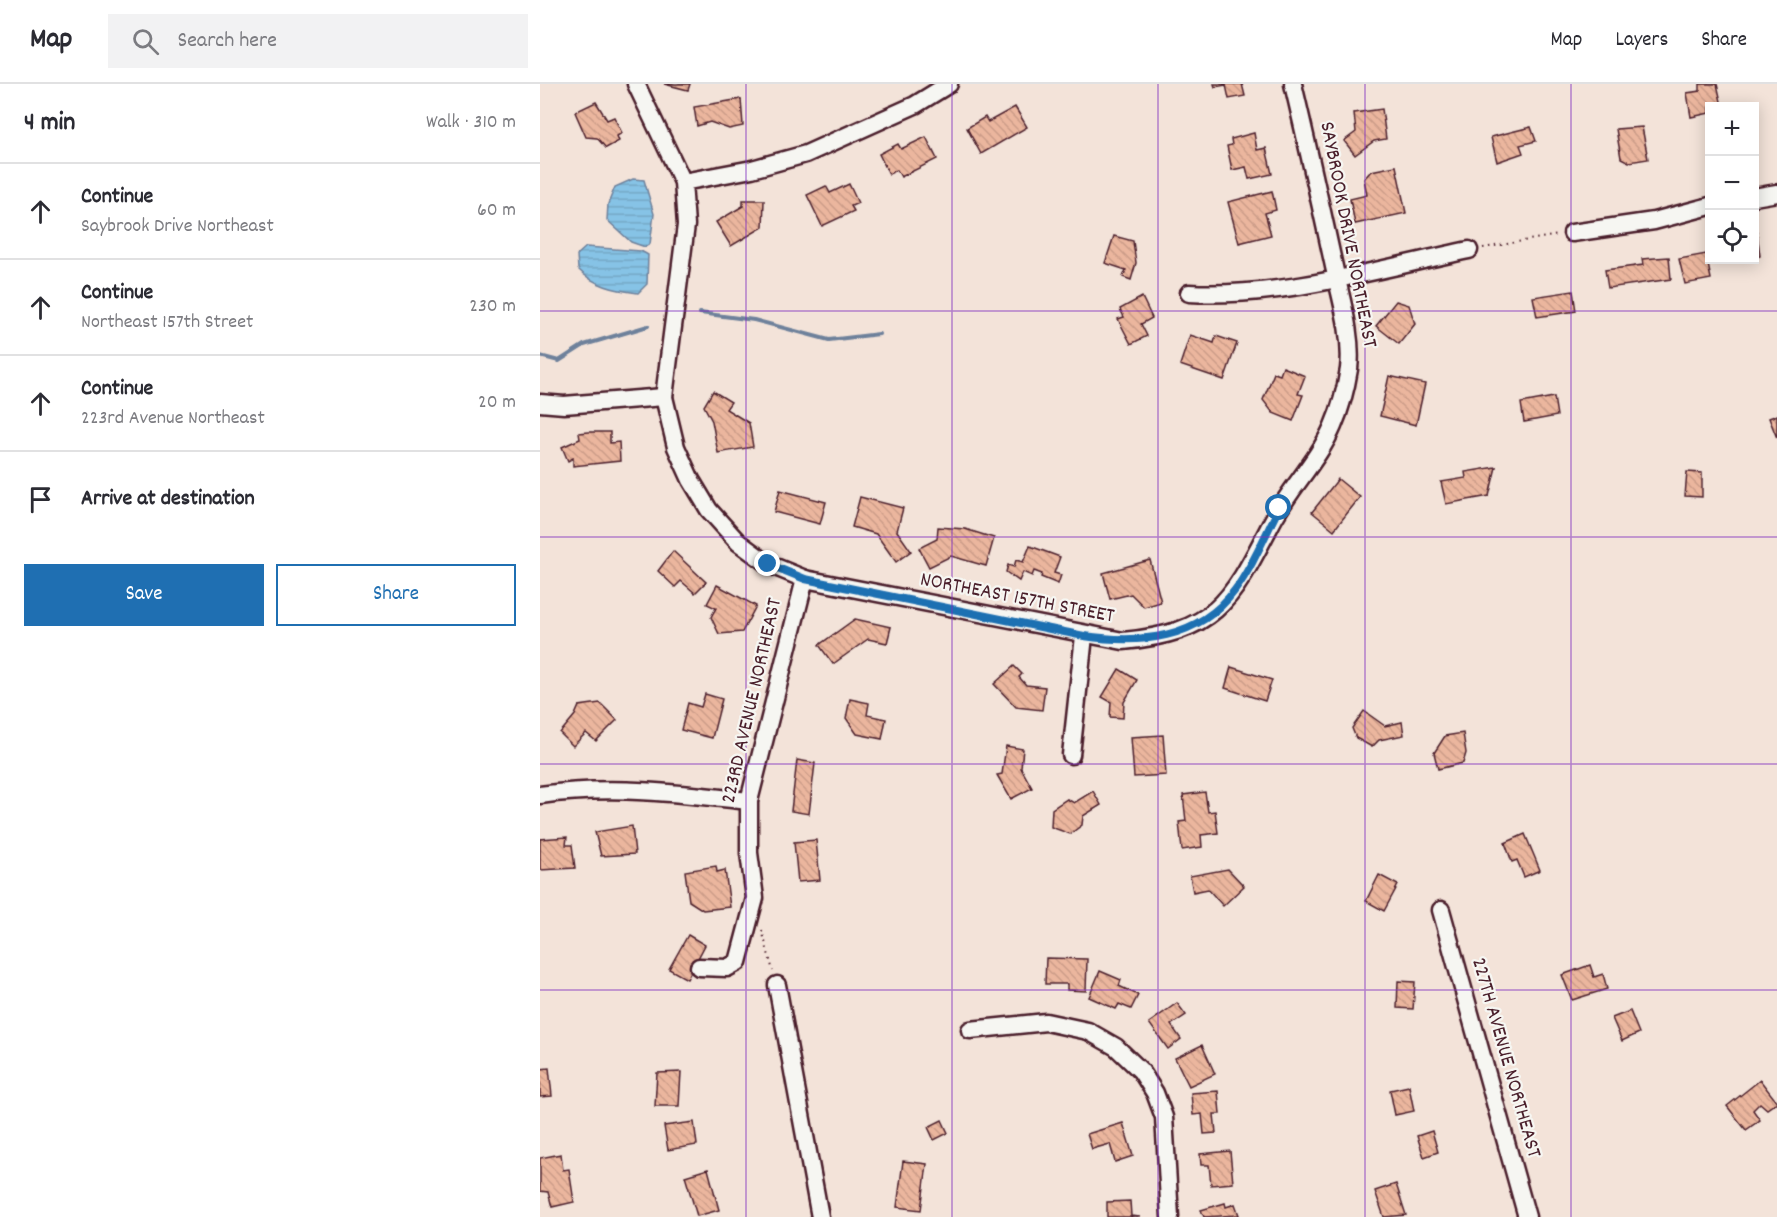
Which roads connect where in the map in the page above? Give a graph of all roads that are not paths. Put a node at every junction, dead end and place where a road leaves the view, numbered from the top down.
1 (636, 84) edge
2 (949, 84) edge
3 (1293, 84) edge
4 (683, 182) junction
5 (1777, 193) edge
6 (1759, 196) edge
7 (1705, 207) edge
8 (1572, 233) road end
9 (1469, 250) road end
10 (1336, 278) junction
11 (1189, 293) dead end
12 (664, 397) junction
13 (540, 403) edge
14 (805, 579) junction
15 (1217, 611) joint
16 (1084, 636) junction
17 (1071, 755) dead end
18 (540, 795) edge
19 (749, 801) junction
20 (1441, 910) dead end
21 (699, 967) dead end
22 (777, 985) road end
23 (970, 1030) dead end
24 (820, 1217) edge
25 (1170, 1217) edge
26 (1527, 1217) edge

1 - 4 street, 223RD AVENUE NORTHEAST
2 - 4 street
3 - 10 street, SAYBROOK DRIVE NORTHEAST
4 - 12 street, 223RD AVENUE NORTHEAST
5 - 6 street
7 - 8 street
9 - 10 street
10 - 11 street
10 - 15 street, SAYBROOK DRIVE NORTHEAST
12 - 13 street
12 - 14 street, 223RD AVENUE NORTHEAST
14 - 16 street, NORTHEAST 157TH STREET
14 - 19 street, 223RD AVENUE NORTHEAST
15 - 16 street, NORTHEAST 157TH STREET
16 - 17 street
18 - 19 street
19 - 21 street, 223RD AVENUE NORTHEAST
20 - 26 street, 227TH AVENUE NORTHEAST
22 - 24 street
23 - 25 street

